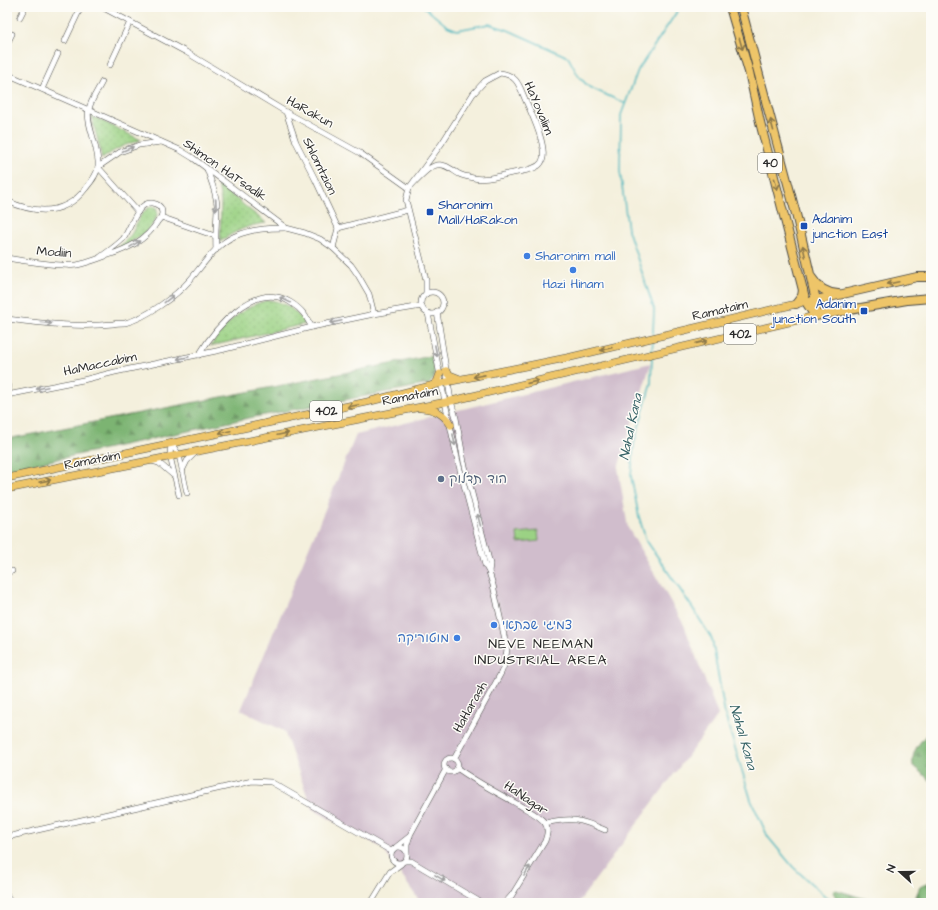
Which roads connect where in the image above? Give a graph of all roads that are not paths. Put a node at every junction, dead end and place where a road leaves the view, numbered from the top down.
1 (25, 7) edge
2 (81, 7) edge
3 (102, 7) edge
4 (730, 7) edge
5 (741, 7) edge
6 (20, 17) dead end
7 (130, 22) junction
8 (12, 34) dead end
9 (65, 41) dead end
10 (7, 44) edge
11 (58, 54) dead end
12 (110, 64) dead end
13 (7, 74) edge
14 (102, 82) dead end
15 (42, 89) junction
16 (88, 110) junction
17 (286, 112) junction
18 (161, 142) junction
19 (98, 166) junction
20 (206, 168) junction
21 (408, 188) junction
22 (7, 201) edge
23 (408, 210) junction
24 (138, 212) junction
25 (161, 217) junction
26 (286, 228) junction
27 (338, 228) junction
28 (215, 236) junction
29 (333, 248) junction
30 (216, 250) junction
31 (7, 258) edge
32 (99, 258) junction
33 (809, 273) junction
34 (931, 277) edge
35 (426, 280) junction
36 (804, 289) junction
37 (433, 292) junction
38 (426, 294) junction
39 (843, 294) junction
40 (931, 298) edge
41 (816, 300) junction
42 (806, 302) junction
43 (796, 304) junction
44 (422, 306) junction
45 (437, 312) junction
46 (428, 313) junction
47 (374, 314) junction
48 (815, 316) junction
49 (7, 319) edge
50 (312, 327) junction
51 (199, 355) junction
52 (443, 373) junction
53 (460, 380) junction
54 (7, 382) edge
55 (444, 382) junction
56 (433, 385) junction
57 (8, 395) edge
58 (448, 401) junction
59 (415, 407) junction
60 (451, 426) junction
61 (171, 444) junction
62 (196, 452) junction
63 (179, 455) junction
64 (170, 456) junction
65 (150, 460) junction
66 (182, 471) junction
67 (174, 476) junction
68 (7, 478) edge
69 (7, 489) edge
70 (187, 493) dead end
71 (179, 495) dead end
72 (489, 572) junction
73 (454, 759) junction
74 (457, 768) junction
75 (446, 769) junction
76 (545, 823) junction
77 (605, 830) dead end
78 (410, 835) junction
79 (7, 837) edge
80 (394, 849) junction
81 (407, 854) junction
82 (391, 860) junction
83 (403, 862) junction
84 (390, 872) junction
85 (7, 895) edge
86 (10, 903) edge
87 (371, 903) edge
88 (482, 903) edge
89 (505, 903) edge

1 - 6 street
2 - 9 street
3 - 7 street, HaRakun
4 -> 36 highway, 40
33 -> 5 highway, 40
7 - 12 street
7 - 17 street, HaRakun
8 - 10 street
11 - 15 street
13 - 15 street, Shimon HaTsadik
14 - 16 street
15 - 16 street, Shimon HaTsadik
16 - 18 street, Shimon HaTsadik
16 - 19 street
17 - 21 street, HaRakun
17 - 27 street, Shlomtzion
19 -> 18 street
18 - 20 street, Shimon HaTsadik
19 - 22 street
19 - 24 street
20 - 26 street, Shimon HaTsadik
20 -> 28 street
21 - 21 street, HaYovalim
21 - 23 street
23 - 27 street
23 - 35 street
24 - 25 street
24 - 32 street, Modiin
25 - 28 street
32 -> 25 street, Modiin
26 - 29 street, Shimon HaTsadik
26 - 30 street
27 - 29 street
28 - 30 street
29 - 47 street, Shimon HaTsadik
49 -> 30 street
31 - 32 street, Modiin
33 - 39 highway
33 - 41 highway, 40
34 -> 39 highway
35 - 37 street
35 - 38 street
36 - 42 highway, 40
36 - 43 highway
37 - 38 street
37 - 45 street
38 - 44 street
39 - 41 highway
40 - 48 highway
41 - 42 highway
41 - 48 highway, 40
42 - 43 main road, Ramataim / 402
42 - 48 highway, 40
43 -> 53 main road, Ramataim / 402
44 - 46 street
44 - 47 street, HaMaccabim
45 - 46 street
45 - 52 street
46 -> 52 street
47 -> 50 street, HaMaccabim
58 -> 48 main road, Ramataim / 402
50 - 51 street, HaMaccabim
50 -> 51 street
51 -> 57 street, HaMaccabim
52 - 53 main road
52 - 55 street
52 - 56 main road
53 - 55 main road, Ramataim / 402
54 - 57 street
55 - 56 main road, Ramataim / 402
55 - 58 street
56 -> 61 main road, Ramataim / 402
58 - 59 main road, Ramataim / 402
58 - 60 street, HaHarash
72 -> 58 street, HaHarash
59 - 60 main road
62 -> 59 main road, Ramataim / 402
60 -> 72 street, HaHarash
61 - 63 street
61 - 64 street
61 - 68 main road, Ramataim / 402
62 - 63 main road, Ramataim / 402
62 - 66 street
63 - 64 main road, Ramataim / 402
63 - 66 street
64 - 65 main road, Ramataim / 402
64 - 67 street
65 - 67 street
69 -> 65 main road, Ramataim / 402
66 - 70 street
67 - 71 street
72 - 73 street, HaHarash
73 - 74 street
73 - 75 street
74 - 75 street
74 - 76 street, HaNagar
75 - 78 street
76 - 77 street
89 -> 76 street, HaNagar
78 - 80 street
78 - 81 street
79 - 80 street
80 - 81 street
80 - 82 street
81 - 83 street
82 - 83 street
82 - 84 street
83 - 84 street
83 -> 88 street
84 - 87 street
85 - 86 street

